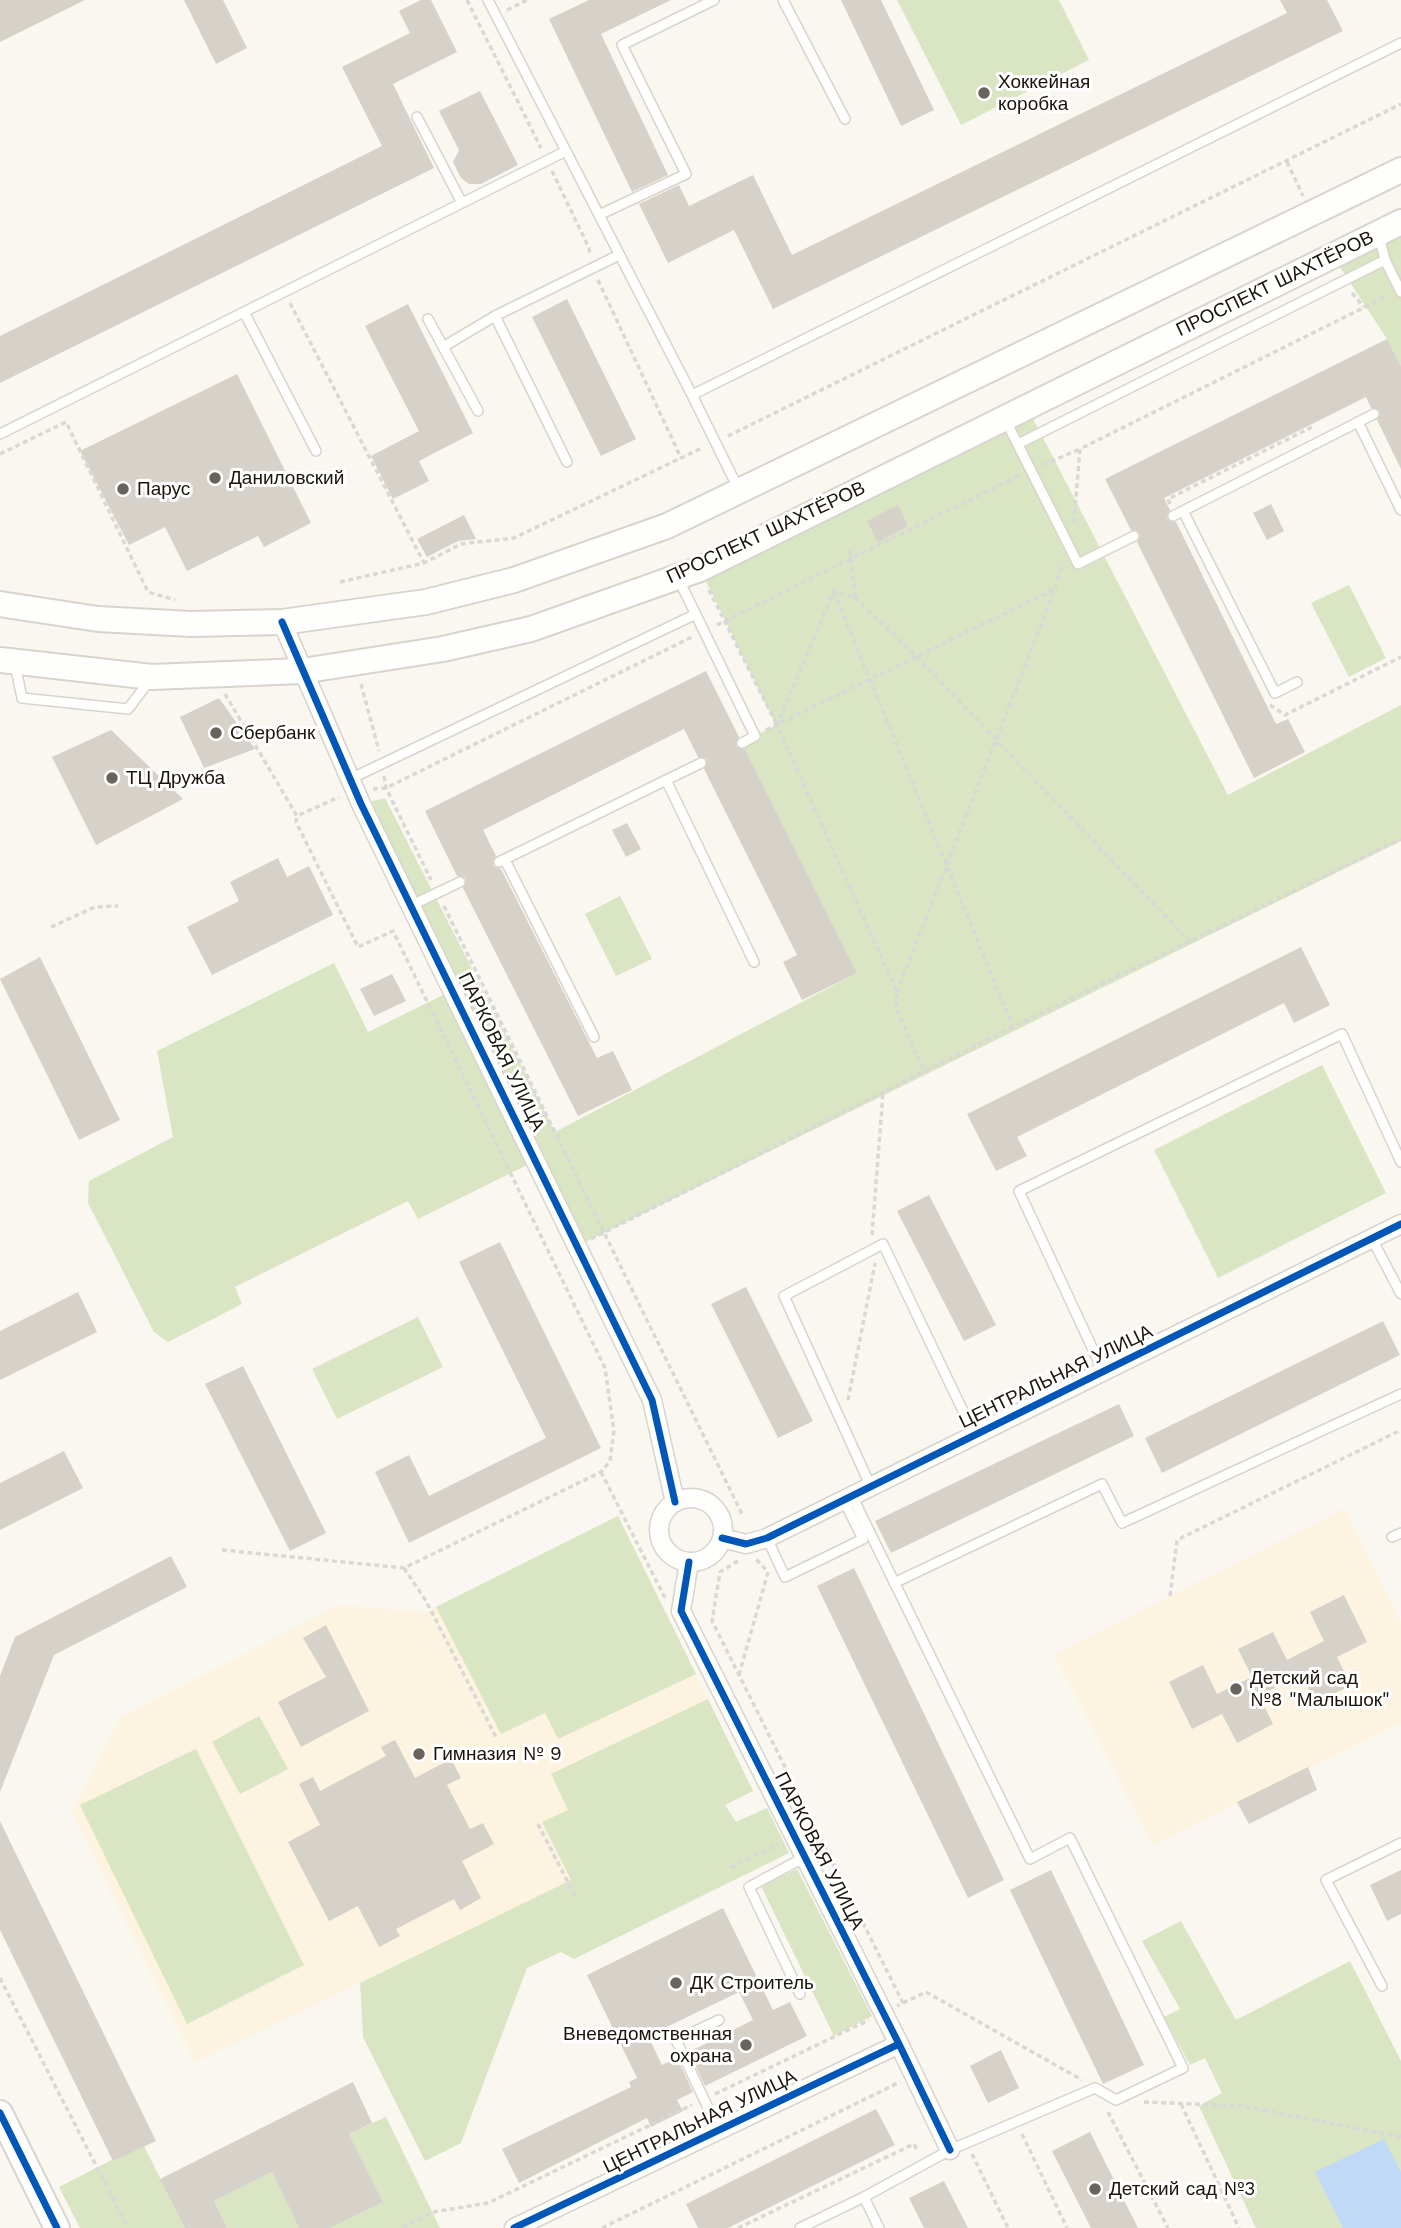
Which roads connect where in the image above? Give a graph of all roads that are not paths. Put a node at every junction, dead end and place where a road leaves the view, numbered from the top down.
1 (488, 0) edge
2 (714, 0) edge
3 (783, 0) edge
4 (1401, 43) edge
5 (417, 117) dead end
6 (845, 120) dead end
7 (566, 151) junction
8 (1401, 170) edge
9 (462, 203) junction
10 (599, 215) junction
11 (1401, 222) edge
12 (1379, 233) junction
13 (619, 255) junction
14 (1385, 260) junction
15 (1400, 291) edge
16 (244, 312) junction
17 (495, 316) junction
18 (428, 319) dead end
19 (443, 347) junction
20 (692, 395) junction
21 (478, 411) dead end
22 (1374, 414) dead end
23 (1005, 418) junction
24 (1358, 422) junction
25 (0, 434) edge
26 (1018, 444) junction
27 (316, 451) dead end
28 (567, 462) dead end
29 (740, 492) junction
30 (1401, 510) edge
31 (1134, 536) dead end
32 (689, 573) junction
33 (0, 604) edge
34 (694, 615) junction
35 (282, 622) junction
36 (7, 661) edge
37 (302, 671) junction
38 (152, 677) junction
39 (1297, 682) dead end
40 (742, 743) dead end
41 (701, 763) dead end
42 (666, 780) junction
43 (353, 785) junction
44 (460, 882) dead end
45 (412, 905) junction
46 (754, 962) dead end
47 (594, 1037) dead end
48 (1401, 1162) edge
49 (1401, 1224) edge
50 (1371, 1239) junction
51 (1401, 1294) edge
52 (1103, 1371) junction
53 (1401, 1394) edge
54 (974, 1434) junction
55 (871, 1487) junction
56 (848, 1499) junction
57 (675, 1502) junction
58 (722, 1538) junction
59 (767, 1538) junction
60 (689, 1562) junction
61 (894, 1583) junction
62 (1401, 1843) edge
63 (805, 1857) junction
64 (1382, 1986) dead end
65 (800, 1994) dead end
66 (719, 2020) dead end
67 (900, 2044) junction
68 (0, 2113) edge
69 (719, 2131) junction
70 (950, 2150) junction
71 (863, 2197) junction
72 (57, 2228) edge
73 (514, 2228) edge
74 (800, 2228) edge
75 (879, 2228) edge

1 - 7 lane
2 - 10 lane
3 - 6 lane
4 - 20 lane
5 - 9 lane
7 - 9 lane
7 - 10 lane
8 - 29 main road
9 - 16 lane
10 - 13 lane
11 - 12 main road, ПРОСПЕКТ ШАХТЁРОВ
12 - 14 lane
12 - 23 main road, ПРОСПЕКТ ШАХТЁРОВ
13 - 17 lane
13 - 20 lane
14 - 15 lane
14 - 26 lane
16 - 25 lane
16 - 27 lane
17 - 19 lane
17 - 28 lane
18 - 19 lane
19 - 21 lane
20 - 29 lane
22 - 24 lane
23 - 26 lane
23 - 32 main road, ПРОСПЕКТ ШАХТЁРОВ
24 - 30 lane
24 - 39 lane
26 - 31 lane
29 - 35 main road
32 - 34 lane
32 - 37 main road, ПРОСПЕКТ ШАХТЁРОВ
33 - 35 main road
34 - 40 lane
34 - 43 lane
35 - 37 street, ПАРКОВАЯ УЛИЦА
36 - 38 main road, ПРОСПЕКТ ШАХТЁРОВ
36 - 38 lane
37 - 38 main road, ПРОСПЕКТ ШАХТЁРОВ
37 - 43 street, ПАРКОВАЯ УЛИЦА
41 - 42 lane
42 - 46 lane
42 - 47 lane
43 - 45 street, ПАРКОВАЯ УЛИЦА
44 - 45 lane
45 - 57 street, ПАРКОВАЯ УЛИЦА
48 - 52 lane
49 - 50 street, ЦЕНТРАЛЬНАЯ УЛИЦА
50 - 51 lane
50 - 52 street, ЦЕНТРАЛЬНАЯ УЛИЦА
52 - 54 street, ЦЕНТРАЛЬНАЯ УЛИЦА
53 - 61 lane
54 - 55 street, ЦЕНТРАЛЬНАЯ УЛИЦА
54 - 55 lane
55 - 56 street, ЦЕНТРАЛЬНАЯ УЛИЦА
56 - 59 street, ЦЕНТРАЛЬНАЯ УЛИЦА
56 - 59 lane
56 - 61 lane
57 - 58 street
57 - 60 street
58 - 59 street, ЦЕНТРАЛЬНАЯ УЛИЦА
58 - 60 street
60 - 63 street, ПАРКОВАЯ УЛИЦА
61 - 70 lane
62 - 64 lane
63 - 65 lane
63 - 67 street, ПАРКОВАЯ УЛИЦА
66 - 69 lane
67 - 69 street, ЦЕНТРАЛЬНАЯ УЛИЦА
67 - 70 street, ПАРКОВАЯ УЛИЦА
68 - 72 main road
69 - 73 street, ЦЕНТРАЛЬНАЯ УЛИЦА
70 - 71 lane
71 - 74 lane
71 - 75 lane

